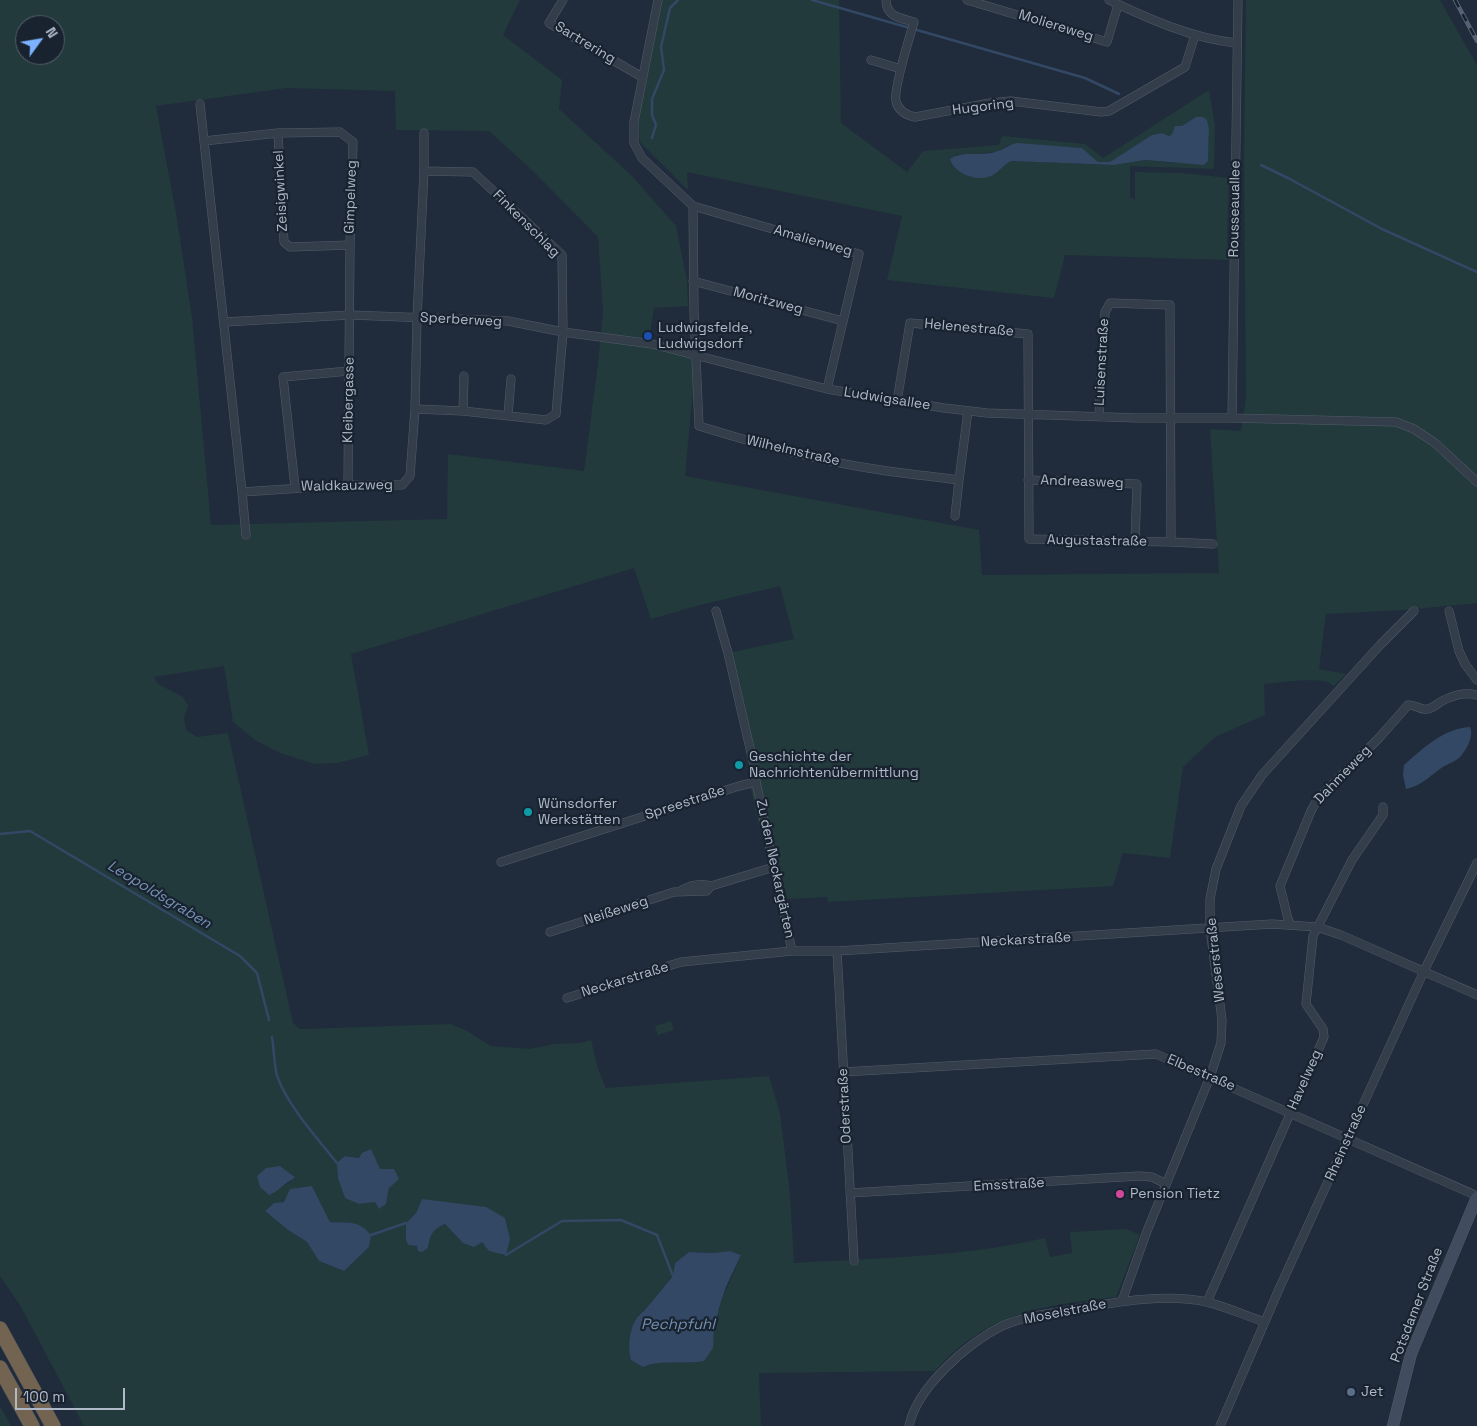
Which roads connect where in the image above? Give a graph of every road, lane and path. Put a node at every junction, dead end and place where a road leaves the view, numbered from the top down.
1 (563, 0) edge
2 (658, 0) edge
3 (886, 0) edge
4 (967, 0) edge
5 (1108, 0) edge
6 (1238, 0) edge
7 (1118, 4) junction
8 (1195, 35) junction
9 (1236, 43) junction
10 (871, 60) dead end
11 (902, 69) junction
12 (642, 77) junction
13 (200, 104) dead end
14 (278, 133) junction
15 (424, 133) dead end
16 (204, 141) junction
17 (424, 171) junction
18 (693, 206) junction
19 (350, 245) junction
20 (694, 281) junction
21 (350, 315) junction
22 (417, 318) junction
23 (843, 321) junction
24 (224, 322) junction
25 (563, 332) junction
26 (696, 355) junction
27 (349, 371) junction
28 (464, 376) dead end
29 (511, 379) dead end
30 (827, 389) junction
31 (897, 401) junction
32 (415, 409) junction
33 (463, 410) junction
34 (968, 411) junction
35 (1028, 414) junction
36 (508, 415) junction
37 (1099, 417) junction
38 (1232, 418) junction
39 (1170, 419) junction
40 (959, 480) junction
41 (1028, 480) junction
42 (1477, 482) edge
43 (348, 485) junction
44 (295, 488) junction
45 (242, 492) junction
46 (955, 516) dead end
47 (246, 535) dead end
48 (1135, 542) junction
49 (1171, 542) junction
50 (1213, 544) dead end
51 (716, 611) dead end
52 (1414, 611) dead end
53 (1449, 611) dead end
54 (1477, 680) edge
55 (1477, 696) edge
56 (756, 782) junction
57 (1383, 806) dead end
58 (501, 862) dead end
59 (1477, 863) edge
60 (774, 867) junction
61 (1291, 925) junction
62 (1317, 927) junction
63 (1210, 928) junction
64 (550, 932) dead end
65 (792, 951) junction
66 (837, 951) junction
67 (1424, 971) junction
68 (1477, 995) edge
69 (567, 998) dead end
70 (843, 1072) junction
71 (1210, 1077) junction
72 (1290, 1112) junction
73 (1348, 1139) junction
74 (1166, 1184) junction
75 (850, 1193) junction
76 (1477, 1196) edge
77 (854, 1260) dead end
78 (1122, 1301) junction
79 (1207, 1302) junction
80 (1264, 1322) junction
81 (0, 1328) edge
82 (0, 1368) edge
83 (32, 1426) edge
84 (53, 1426) edge
85 (910, 1426) edge
86 (1220, 1426) edge
87 (1393, 1426) edge

1 - 12 street, Sartrering
2 - 12 street
3 - 11 street, Hugoring
4 - 7 street, Moliereweg
5 - 7 street
6 - 9 street, Rousseauallee
7 - 8 street
8 - 9 street
8 - 11 street, Hugoring
9 - 38 street, Rousseauallee
10 - 11 street
12 - 18 street
13 - 16 street
14 - 16 street, Gimpelweg
14 - 19 street, Zeisigwinkel
14 - 19 street, Gimpelweg
15 - 17 street
16 - 24 street
17 - 22 street
17 - 25 street, Finkenschlag
18 - 20 street
18 - 23 street, Amalienweg
19 - 21 street, Gimpelweg
20 - 23 street, Moritzweg
20 - 26 street
21 - 22 street, Sperberweg
21 - 24 street, Sperberweg
21 - 27 street, Kleibergasse
22 - 25 street, Sperberweg
22 - 32 street, Waldkauzweg
23 - 30 street, Amalienweg
24 - 45 street
25 - 26 street, Sperberweg
25 - 36 street, Finkenschlag
26 - 30 street, Ludwigsallee
26 - 40 street, Wilhelmstraße
27 - 43 street, Kleibergasse
27 - 44 street
28 - 33 street
29 - 36 street
30 - 31 street, Ludwigsallee
31 - 34 street, Ludwigsallee
31 - 35 street, Helenestraße
32 - 33 street
32 - 43 street, Waldkauzweg
33 - 36 street
34 - 35 street, Ludwigsallee
34 - 40 street
35 - 37 street, Ludwigsallee
35 - 41 street, Augustastraße
37 - 39 street, Ludwigsallee
37 - 39 street, Luisenstraße
38 - 39 street, Ludwigsallee
38 - 42 street, Ludwigsallee
39 - 49 street
40 - 46 street
41 - 48 street, Augustastraße
41 - 48 street, Andreasweg
43 - 44 street, Waldkauzweg
44 - 45 street, Waldkauzweg
45 - 47 street
48 - 49 street, Augustastraße
49 - 50 street, Augustastraße
51 - 56 street, Zu den Neckargärten
52 - 63 street, Weserstraße
53 - 54 street
55 - 61 street, Dahmeweg
56 - 58 street, Spreestraße
56 - 60 street, Zu den Neckargärten
57 - 62 street, Havelweg
59 - 67 street, Rheinstraße
60 - 64 street, Neißeweg
60 - 65 street, Zu den Neckargärten
61 - 62 street, Neckarstraße
61 - 63 street, Neckarstraße
62 - 67 street, Neckarstraße
62 - 72 street, Havelweg
63 - 66 street, Neckarstraße
63 - 71 street, Weserstraße
65 - 66 street, Neckarstraße
65 - 69 street, Neckarstraße
66 - 70 street, Oderstraße
67 - 68 street, Neckarstraße
67 - 73 street, Rheinstraße
70 - 71 street, Elbestraße
70 - 75 street, Oderstraße
71 - 72 street, Elbestraße
71 - 74 street, Weserstraße
72 - 73 street, Elbestraße
72 - 79 street, Havelweg
73 - 76 street, Elbestraße
73 - 80 street, Rheinstraße
74 - 75 street, Emsstraße
74 - 78 street, Weserstraße
75 - 77 street, Oderstraße
76 - 87 main road, Potsdamer Straße
78 - 79 street, Moselstraße
78 - 85 street, Moselstraße
79 - 80 street, Moselstraße
80 - 86 street, Rheinstraße
81 - 84 highway
82 - 83 highway

